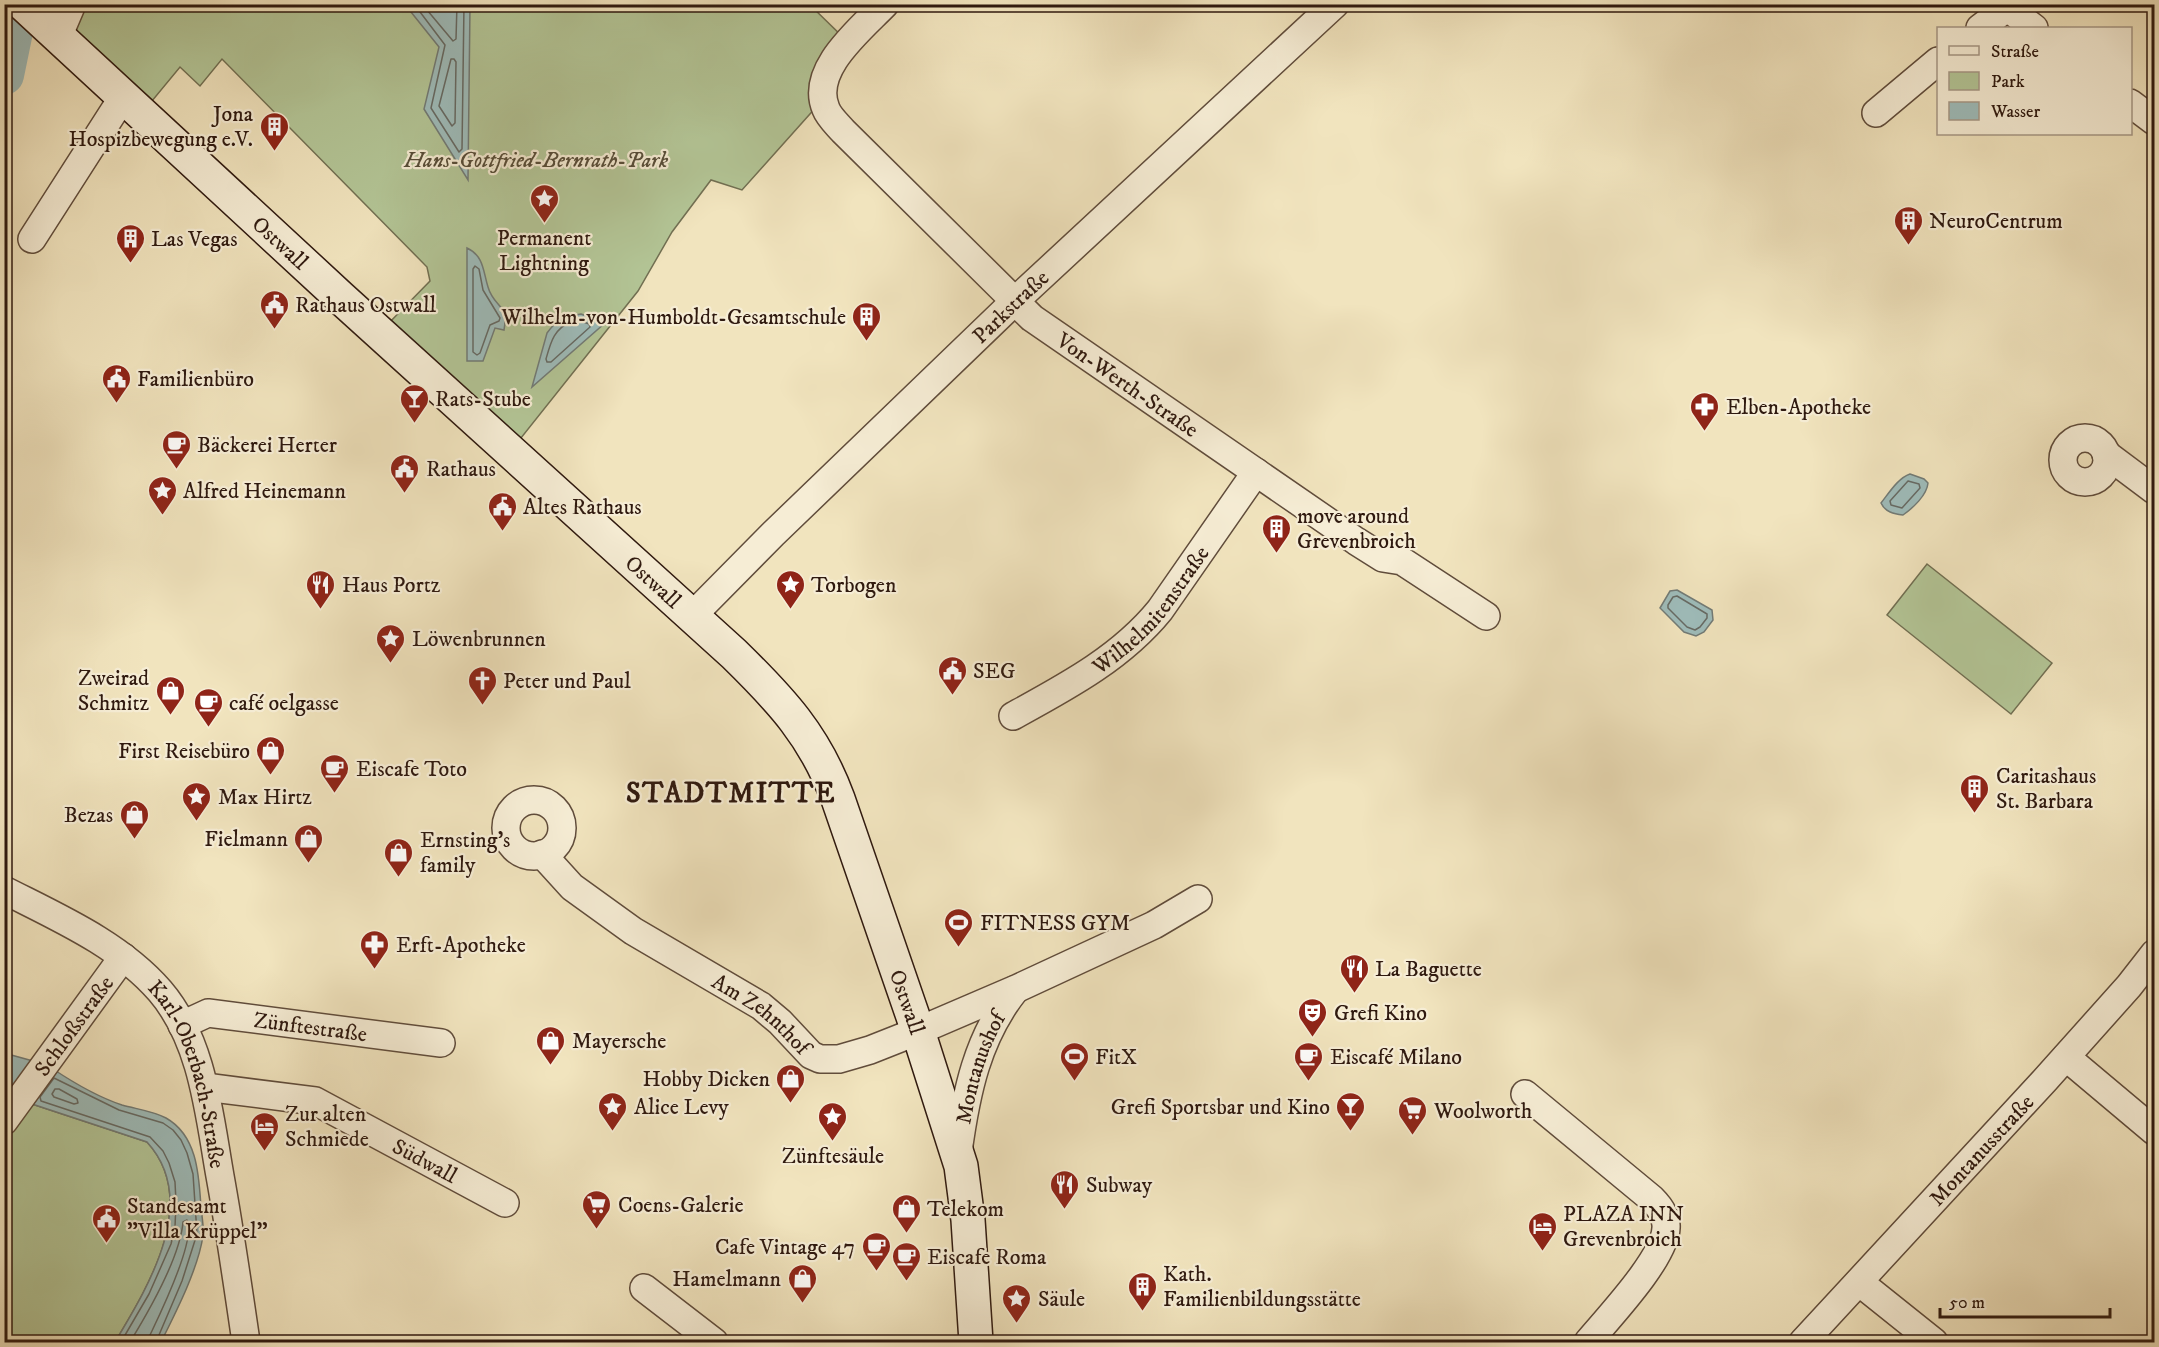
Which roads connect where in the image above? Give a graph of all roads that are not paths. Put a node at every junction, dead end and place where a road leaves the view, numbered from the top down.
1 (72, 4) edge
2 (885, 4) edge
3 (1335, 4) edge
4 (2007, 5) edge
5 (39, 19) edge
6 (1981, 27) edge
7 (2033, 27) edge
8 (1937, 63) edge
9 (123, 97) junction
10 (2132, 104) edge
11 (1876, 112) dead end
12 (2154, 121) edge
13 (32, 239) dead end
14 (1016, 300) junction
15 (2106, 454) dead end
16 (1256, 472) junction
17 (2154, 490) edge
18 (692, 616) junction
19 (1486, 616) dead end
20 (1013, 716) dead end
21 (542, 855) dead end
22 (4, 890) edge
23 (1198, 899) dead end
24 (2154, 954) edge
25 (123, 957) junction
26 (1016, 989) junction
27 (182, 1025) junction
28 (918, 1031) junction
29 (441, 1043) dead end
30 (2066, 1057) junction
31 (205, 1087) junction
32 (1525, 1094) dead end
33 (12, 1111) edge
34 (2154, 1131) edge
35 (958, 1154) junction
36 (505, 1203) dead end
37 (1859, 1282) junction
38 (644, 1287) dead end
39 (246, 1342) edge
40 (714, 1342) edge
41 (976, 1342) edge
42 (1588, 1342) edge
43 (1803, 1342) edge
44 (1934, 1342) edge

1 - 5 street
2 - 14 street, Von-Werth-Straße
3 - 14 street, Parkstraße
4 - 6 street
4 - 7 street
5 - 9 main road, Ostwall
8 - 11 street
9 - 13 street
9 - 18 main road, Ostwall
10 - 12 street
14 - 16 street, Von-Werth-Straße
14 - 18 street, Parkstraße
15 - 17 street
16 - 19 street, Von-Werth-Straße
16 - 20 street, Wilhelmitenstraße
18 - 28 main road, Ostwall
21 - 28 street, Am Zehnthof
22 - 25 street, Karl-Oberbach-Straße
23 - 26 street, Am Zehnthof
24 - 30 street, Montanusstraße
25 - 27 street, Karl-Oberbach-Straße
25 - 33 street, Schloßstraße
26 - 28 street, Am Zehnthof
26 - 35 street, Montanushof
27 - 29 street, Zünftestraße
27 - 31 street, Karl-Oberbach-Straße
28 - 35 main road, Ostwall
30 - 34 street
30 - 37 street, Montanusstraße
31 - 36 street, Südwall
31 - 39 street, Karl-Oberbach-Straße
32 - 42 street
35 - 41 main road, Ostwall
37 - 43 street, Montanusstraße
37 - 44 street
38 - 40 street

